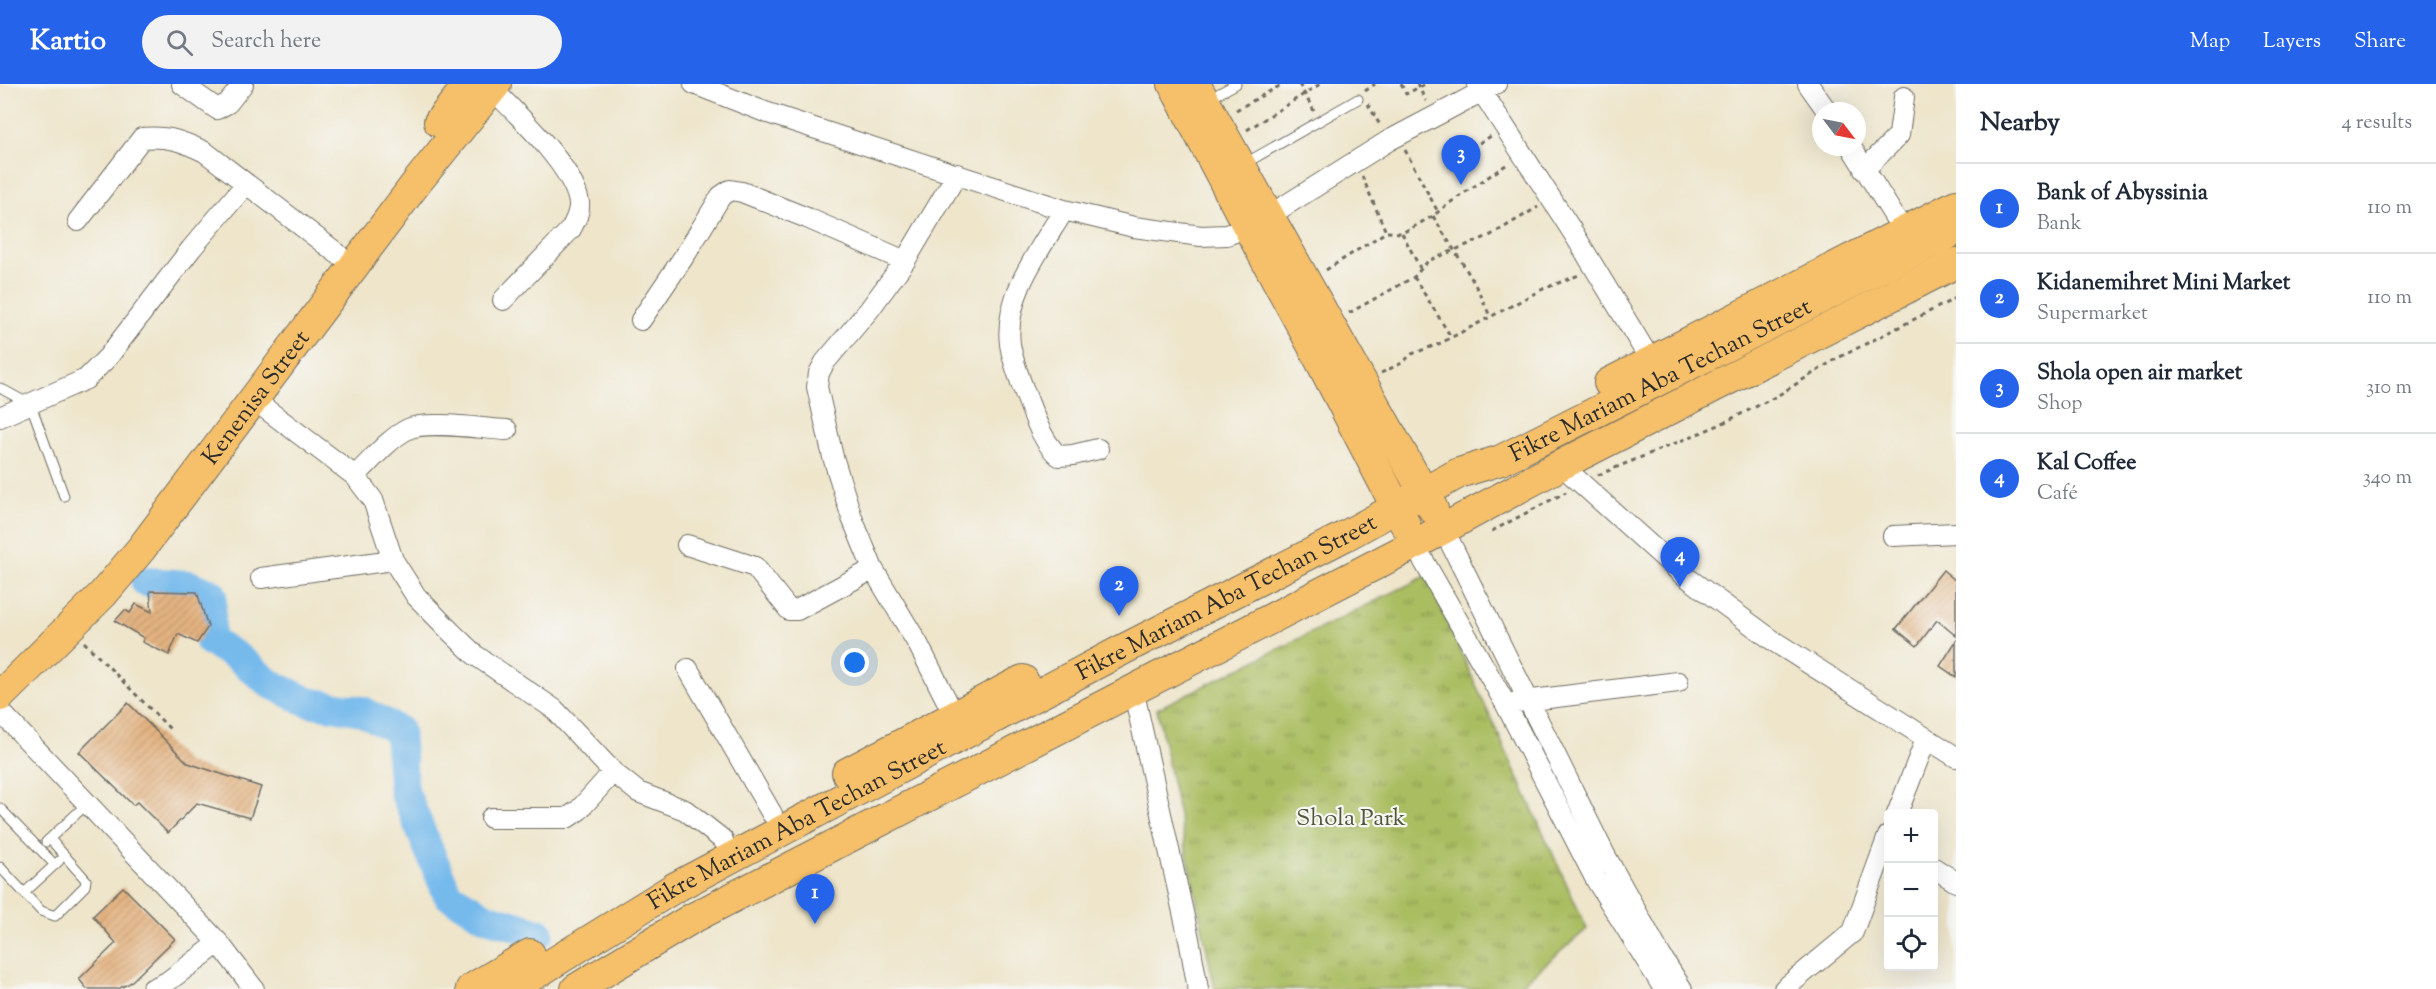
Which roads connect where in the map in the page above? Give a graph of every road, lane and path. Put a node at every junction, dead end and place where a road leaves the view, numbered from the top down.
1 (184, 84) edge
2 (243, 84) edge
3 (694, 84) edge
4 (1173, 84) edge
5 (1236, 84) edge
6 (1283, 84) edge
7 (1299, 84) edge
8 (1320, 84) edge
9 (1401, 84) edge
10 (1425, 84) edge
11 (1808, 84) edge
12 (485, 86) edge
13 (1418, 86) edge
14 (1485, 86) edge
15 (1304, 94) junction
16 (1904, 97) dead end
17 (1210, 99) edge
18 (1358, 99) dead end
19 (1821, 102) edge
20 (1368, 103) dead end
21 (1319, 121) junction
22 (1504, 127) junction
23 (1240, 135) dead end
24 (1393, 138) junction
25 (435, 143) junction
26 (1522, 155) junction
27 (1856, 156) edge
28 (1456, 157) dead end
29 (1354, 161) junction
30 (1241, 165) junction
31 (1864, 170) junction
32 (957, 174) junction
33 (246, 184) junction
34 (1551, 199) junction
35 (1956, 205) edge
36 (1064, 210) junction
37 (1438, 212) junction
38 (1433, 216) junction
39 (78, 221) dead end
40 (1259, 221) junction
41 (1956, 230) edge
42 (1386, 232) junction
43 (1402, 233) junction
44 (1906, 243) junction
45 (1455, 252) junction
46 (338, 254) junction
47 (905, 261) junction
48 (1956, 263) edge
49 (1420, 268) junction
50 (1595, 269) junction
51 (1317, 276) dead end
52 (1414, 277) junction
53 (1922, 280) junction
54 (1956, 298) edge
55 (503, 300) dead end
56 (1490, 317) junction
57 (1340, 318) dead end
58 (641, 320) dead end
59 (1451, 337) junction
60 (1651, 361) junction
61 (1372, 377) dead end
62 (0, 388) edge
63 (254, 400) junction
64 (30, 405) junction
65 (0, 417) edge
66 (507, 430) dead end
67 (1098, 449) dead end
68 (1459, 473) junction
69 (1571, 474) junction
70 (355, 476) junction
71 (1425, 493) junction
72 (64, 496) dead end
73 (1397, 507) junction
74 (1443, 528) junction
75 (1488, 533) dead end
76 (1956, 533) edge
77 (1893, 536) dead end
78 (1414, 544) junction
79 (687, 545) dead end
80 (1318, 549) junction
81 (393, 560) junction
82 (873, 569) junction
83 (261, 578) dead end
84 (70, 628) junction
85 (688, 669) dead end
86 (0, 671) edge
87 (1678, 681) dead end
88 (1133, 689) junction
89 (0, 696) edge
90 (1527, 700) junction
91 (1505, 703) junction
92 (0, 711) edge
93 (954, 715) junction
94 (172, 732) dead end
95 (1926, 738) junction
96 (1956, 757) edge
97 (613, 772) junction
98 (88, 803) junction
99 (0, 808) edge
100 (1899, 809) edge
101 (772, 814) junction
102 (491, 818) dead end
103 (50, 838) junction
104 (723, 840) junction
105 (40, 847) junction
106 (1884, 849) edge
107 (65, 856) junction
108 (55, 865) junction
109 (0, 867) edge
110 (1938, 870) edge
111 (1956, 882) edge
112 (674, 888) junction
113 (24, 893) junction
114 (691, 919) junction
115 (219, 943) junction
116 (152, 989) edge
117 (254, 989) edge
118 (471, 989) edge
119 (511, 989) edge
120 (576, 989) edge
121 (1197, 989) edge
122 (1664, 989) edge
123 (1682, 989) edge
124 (1784, 989) edge

1 - 2 street
3 - 32 street
4 - 40 main road
5 - 17 lane
6 - 17 path
7 - 15 path
8 - 15 path
9 - 13 path
10 - 13 path
11 - 19 street
12 - 25 main road, Kenenisa Street
12 - 55 street
14 - 22 street
14 - 24 street
15 - 21 path
15 - 23 path
16 - 31 street
17 - 30 main road
18 - 21 lane
20 - 24 path
21 - 30 lane
22 - 26 street
22 - 28 path
24 - 29 street
24 - 37 path
25 - 46 main road, Kenenisa Street
25 - 63 main road, Kenenisa Street
26 - 34 street
26 - 37 path
27 - 31 street
29 - 40 street
29 - 42 path
30 - 40 main road
31 - 44 street
32 - 36 street
32 - 47 street
33 - 39 street
33 - 46 street
33 - 64 street
34 - 45 path
34 - 50 street
35 - 44 main road
36 - 40 street
36 - 67 street
37 - 38 path
38 - 43 path
38 - 45 path
40 - 71 main road
40 - 73 main road
41 - 44 main road, Fikre Mariam Aba Techan Street
42 - 43 path
42 - 51 path
43 - 49 path
44 - 53 main road
44 - 60 main road
44 - 68 main road, Fikre Mariam Aba Techan Street
45 - 49 path
45 - 56 path
46 - 86 main road, Kenenisa Street
47 - 58 street
47 - 82 street
48 - 53 main road, Fikre Mariam Aba Techan Street
49 - 52 path
50 - 56 path
50 - 60 street
52 - 57 path
52 - 59 path
53 - 69 main road, Fikre Mariam Aba Techan Street
54 - 69 path
56 - 59 path
59 - 61 path
60 - 68 main road
62 - 64 lane
63 - 70 street
63 - 84 main road, Kenenisa Street
64 - 65 street
64 - 72 lane
66 - 70 street
68 - 71 main road, Fikre Mariam Aba Techan Street
69 - 74 main road, Fikre Mariam Aba Techan Street
69 - 75 path
69 - 95 street
70 - 81 street
71 - 73 main road, Fikre Mariam Aba Techan Street
71 - 74 main road
73 - 78 main road
73 - 80 main road, Fikre Mariam Aba Techan Street
74 - 78 main road, Fikre Mariam Aba Techan Street
74 - 90 street
76 - 77 street
78 - 88 main road, Fikre Mariam Aba Techan Street
78 - 91 street
79 - 82 street
80 - 93 main road
80 - 112 main road, Fikre Mariam Aba Techan Street
81 - 83 street
81 - 97 street
82 - 93 street
84 - 89 main road, Kenenisa Street
84 - 94 path
85 - 101 street
87 - 90 street
88 - 114 main road, Fikre Mariam Aba Techan Street
88 - 121 street
90 - 91 street
90 - 123 street
91 - 122 street
92 - 98 street
93 - 101 main road
95 - 96 street
95 - 100 street
97 - 102 street
97 - 104 street
98 - 103 lane
98 - 115 street
99 - 105 lane
101 - 104 main road
103 - 105 lane
103 - 107 lane
104 - 118 main road
105 - 108 lane
106 - 124 street
107 - 108 lane
107 - 113 lane
108 - 113 lane
109 - 113 lane
110 - 111 street
112 - 114 main road
112 - 119 main road, Fikre Mariam Aba Techan Street
114 - 120 main road, Fikre Mariam Aba Techan Street
115 - 116 street
115 - 117 street

